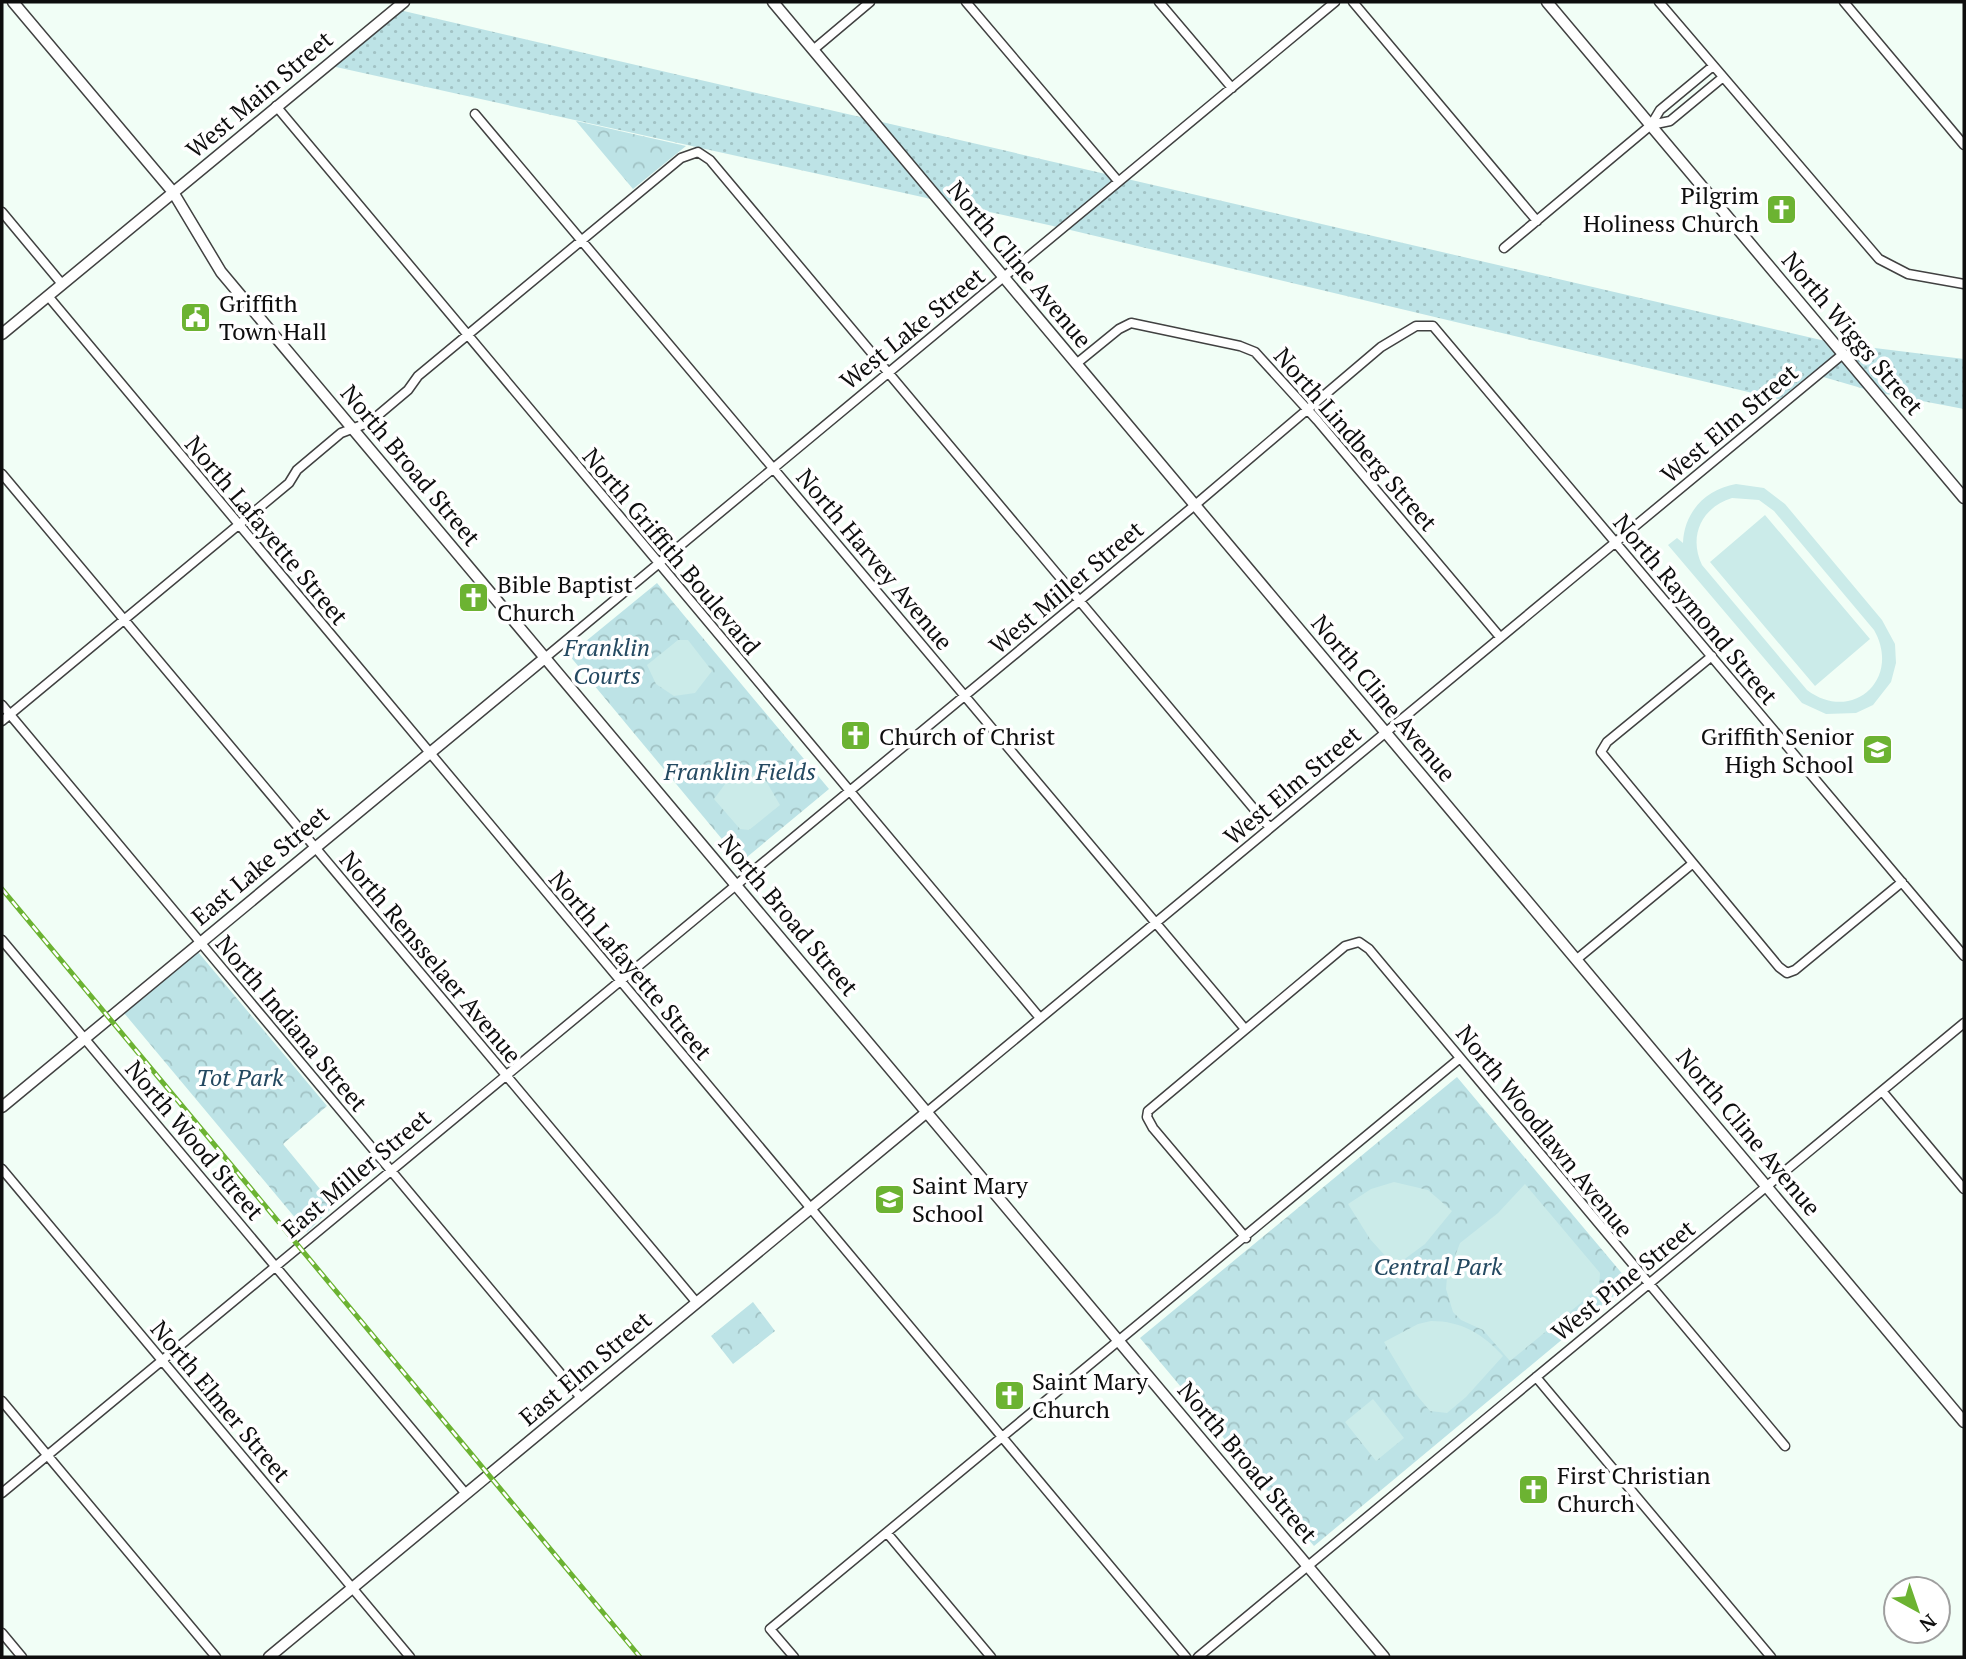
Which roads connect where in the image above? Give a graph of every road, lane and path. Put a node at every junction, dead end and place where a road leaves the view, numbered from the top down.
1 (13, 2) edge
2 (404, 2) edge
3 (773, 2) edge
4 (870, 2) edge
5 (966, 2) edge
6 (1159, 2) edge
7 (1335, 2) edge
8 (1353, 2) edge
9 (1547, 2) edge
10 (1659, 2) edge
11 (1844, 2) edge
12 (813, 50) junction
13 (1713, 66) junction
14 (1722, 78) junction
15 (1232, 88) junction
16 (276, 106) junction
17 (475, 114) dead end
18 (1651, 125) junction
19 (1964, 145) edge
20 (1118, 181) junction
21 (173, 192) junction
22 (2, 212) edge
23 (1537, 220) junction
24 (582, 241) junction
25 (1504, 248) dead end
26 (1004, 278) junction
27 (62, 284) junction
28 (1964, 284) edge
29 (48, 296) junction
30 (1423, 324) joint
31 (2, 334) edge
32 (467, 335) junction
33 (1843, 354) junction
34 (1076, 364) junction
35 (888, 372) junction
36 (1306, 410) junction
37 (353, 429) junction
38 (774, 468) junction
39 (2, 474) edge
40 (1964, 498) edge
41 (1195, 505) junction
42 (238, 525) junction
43 (1615, 542) junction
44 (657, 564) junction
45 (1080, 600) junction
46 (124, 621) junction
47 (1500, 637) junction
48 (1712, 656) junction
49 (546, 657) junction
50 (964, 695) junction
51 (2, 705) edge
52 (10, 715) junction
53 (2, 721) edge
54 (1385, 732) junction
55 (428, 752) junction
56 (849, 791) junction
57 (1270, 828) junction
58 (314, 848) junction
59 (1692, 864) junction
60 (1902, 882) junction
61 (736, 885) junction
62 (1156, 922) junction
63 (2, 940) edge
64 (199, 942) junction
65 (1964, 956) edge
66 (1577, 959) junction
67 (620, 981) junction
68 (1040, 1018) junction
69 (1964, 1023) edge
70 (1245, 1029) junction
71 (85, 1039) junction
72 (1459, 1059) junction
73 (505, 1075) junction
74 (1882, 1091) junction
75 (2, 1107) edge
76 (928, 1112) junction
77 (2, 1169) edge
78 (390, 1171) junction
79 (1767, 1186) junction
80 (1964, 1189) edge
81 (810, 1209) junction
82 (1246, 1238) junction
83 (275, 1266) junction
84 (1649, 1283) junction
85 (697, 1303) junction
86 (1118, 1340) junction
87 (162, 1360) junction
88 (1536, 1377) junction
89 (581, 1398) junction
90 (2, 1401) edge
91 (1962, 1416) edge
92 (1001, 1435) junction
93 (1785, 1446) dead end
94 (47, 1455) junction
95 (2, 1493) edge
96 (466, 1494) junction
97 (887, 1533) junction
98 (1307, 1566) junction
99 (352, 1588) junction
100 (2, 1633) edge
101 (22, 1657) edge
102 (216, 1657) edge
103 (270, 1657) edge
104 (410, 1657) edge
105 (794, 1657) edge
106 (991, 1657) edge
107 (1186, 1657) edge
108 (1198, 1657) edge
109 (1384, 1657) edge
110 (1771, 1657) edge

1 - 21 street, North Broad Street
2 - 16 street, West Main Street
3 - 12 street, North Cline Avenue
4 - 12 street
5 - 20 street
6 - 15 street
7 - 15 street, West Lake Street
8 - 23 street
9 - 18 street, North Wiggs Street
10 - 13 street
11 - 19 street
12 - 26 street, North Cline Avenue
13 - 14 street
13 - 18 street
14 - 18 street
14 - 28 street
15 - 20 street, West Lake Street
16 - 21 street, West Main Street
16 - 32 street, North Griffith Boulevard
17 - 24 street, North Harvey Avenue
18 - 23 street
18 - 33 street, North Wiggs Street
20 - 26 street, West Lake Street
21 - 27 street, West Main Street
21 - 37 street, North Broad Street
22 - 27 street
23 - 25 street
24 - 32 street
24 - 35 street
24 - 38 street, North Harvey Avenue
26 - 34 street, North Cline Avenue
26 - 35 street, West Lake Street
27 - 29 street, West Main Street
29 - 31 street, West Main Street
29 - 42 street, North Lafayette Street
30 - 36 street, West Miller Street
30 - 43 street, North Raymond Street
32 - 37 street
32 - 44 street, North Griffith Boulevard
33 - 40 street, North Wiggs Street
33 - 43 street, West Elm Street
34 - 36 street, North Lindberg Street
34 - 41 street, North Cline Avenue
35 - 38 street, West Lake Street
35 - 45 street
36 - 41 street, West Miller Street
36 - 47 street, North Lindberg Street
37 - 42 street
37 - 49 street, North Broad Street
38 - 44 street, West Lake Street
38 - 50 street, North Harvey Avenue
39 - 46 street, North Rensselaer Avenue
41 - 45 street, West Miller Street
41 - 54 street, North Cline Avenue
42 - 46 street
42 - 55 street, North Lafayette Street
43 - 47 street, West Elm Street
43 - 48 street, North Raymond Street
44 - 49 street, West Lake Street
44 - 56 street, North Griffith Boulevard
45 - 50 street, West Miller Street
45 - 57 street
46 - 52 street
46 - 58 street, North Rensselaer Avenue
47 - 54 street, West Elm Street
48 - 59 street
48 - 60 street, North Raymond Street
49 - 55 street, East Lake Street
49 - 61 street, North Broad Street
50 - 56 street, West Miller Street
50 - 62 street, North Harvey Avenue
51 - 52 street, North Indiana Street
52 - 53 street
52 - 64 street, North Indiana Street
54 - 57 street, West Elm Street
54 - 66 street, North Cline Avenue
55 - 58 street, East Lake Street
55 - 67 street, North Lafayette Street
56 - 61 street, West Miller Street
56 - 68 street, North Griffith Boulevard
57 - 62 street, West Elm Street
58 - 64 street, East Lake Street
58 - 73 street, North Rensselaer Avenue
59 - 60 street
59 - 66 street
60 - 65 street, North Raymond Street
61 - 67 street, East Miller Street
61 - 76 street, North Broad Street
62 - 68 street, West Elm Street
62 - 70 street, North Harvey Avenue
63 - 71 street, North Wood Street
64 - 71 street, East Lake Street
64 - 78 street, North Indiana Street
66 - 79 street, North Cline Avenue
67 - 73 street, East Miller Street
67 - 81 street, North Lafayette Street
68 - 76 street, West Elm Street
69 - 74 street, West Pine Street
70 - 72 street, North Woodlawn Avenue
70 - 82 street
71 - 75 street, East Lake Street
71 - 83 street, North Wood Street
72 - 82 street
72 - 84 street, North Woodlawn Avenue
73 - 78 street, East Miller Street
73 - 85 street, North Rensselaer Avenue
74 - 79 street, West Pine Street
74 - 80 street
76 - 81 street, East Elm Street
76 - 86 street, North Broad Street
77 - 87 street, North Elmer Street
78 - 83 street, East Miller Street
78 - 89 street, North Indiana Street
79 - 84 street, West Pine Street
79 - 91 street, North Cline Avenue
81 - 85 street, East Elm Street
81 - 92 street, North Lafayette Street
82 - 86 street
83 - 87 street, East Miller Street
83 - 96 street, North Wood Street
84 - 88 street, West Pine Street
84 - 93 street, North Woodlawn Avenue
85 - 89 street, East Elm Street
86 - 92 street
86 - 98 street, North Broad Street
87 - 94 street, East Miller Street
87 - 99 street, North Elmer Street
88 - 98 street, West Pine Street
88 - 110 street
89 - 96 street, East Elm Street
90 - 94 street
92 - 97 street
92 - 107 street, North Lafayette Street
94 - 95 street, East Miller Street
94 - 102 street
96 - 99 street, East Elm Street
97 - 105 street
97 - 106 street
98 - 108 street, West Pine Street
98 - 109 street, North Broad Street
99 - 103 street, East Elm Street
99 - 104 street, North Elmer Street
100 - 101 street

